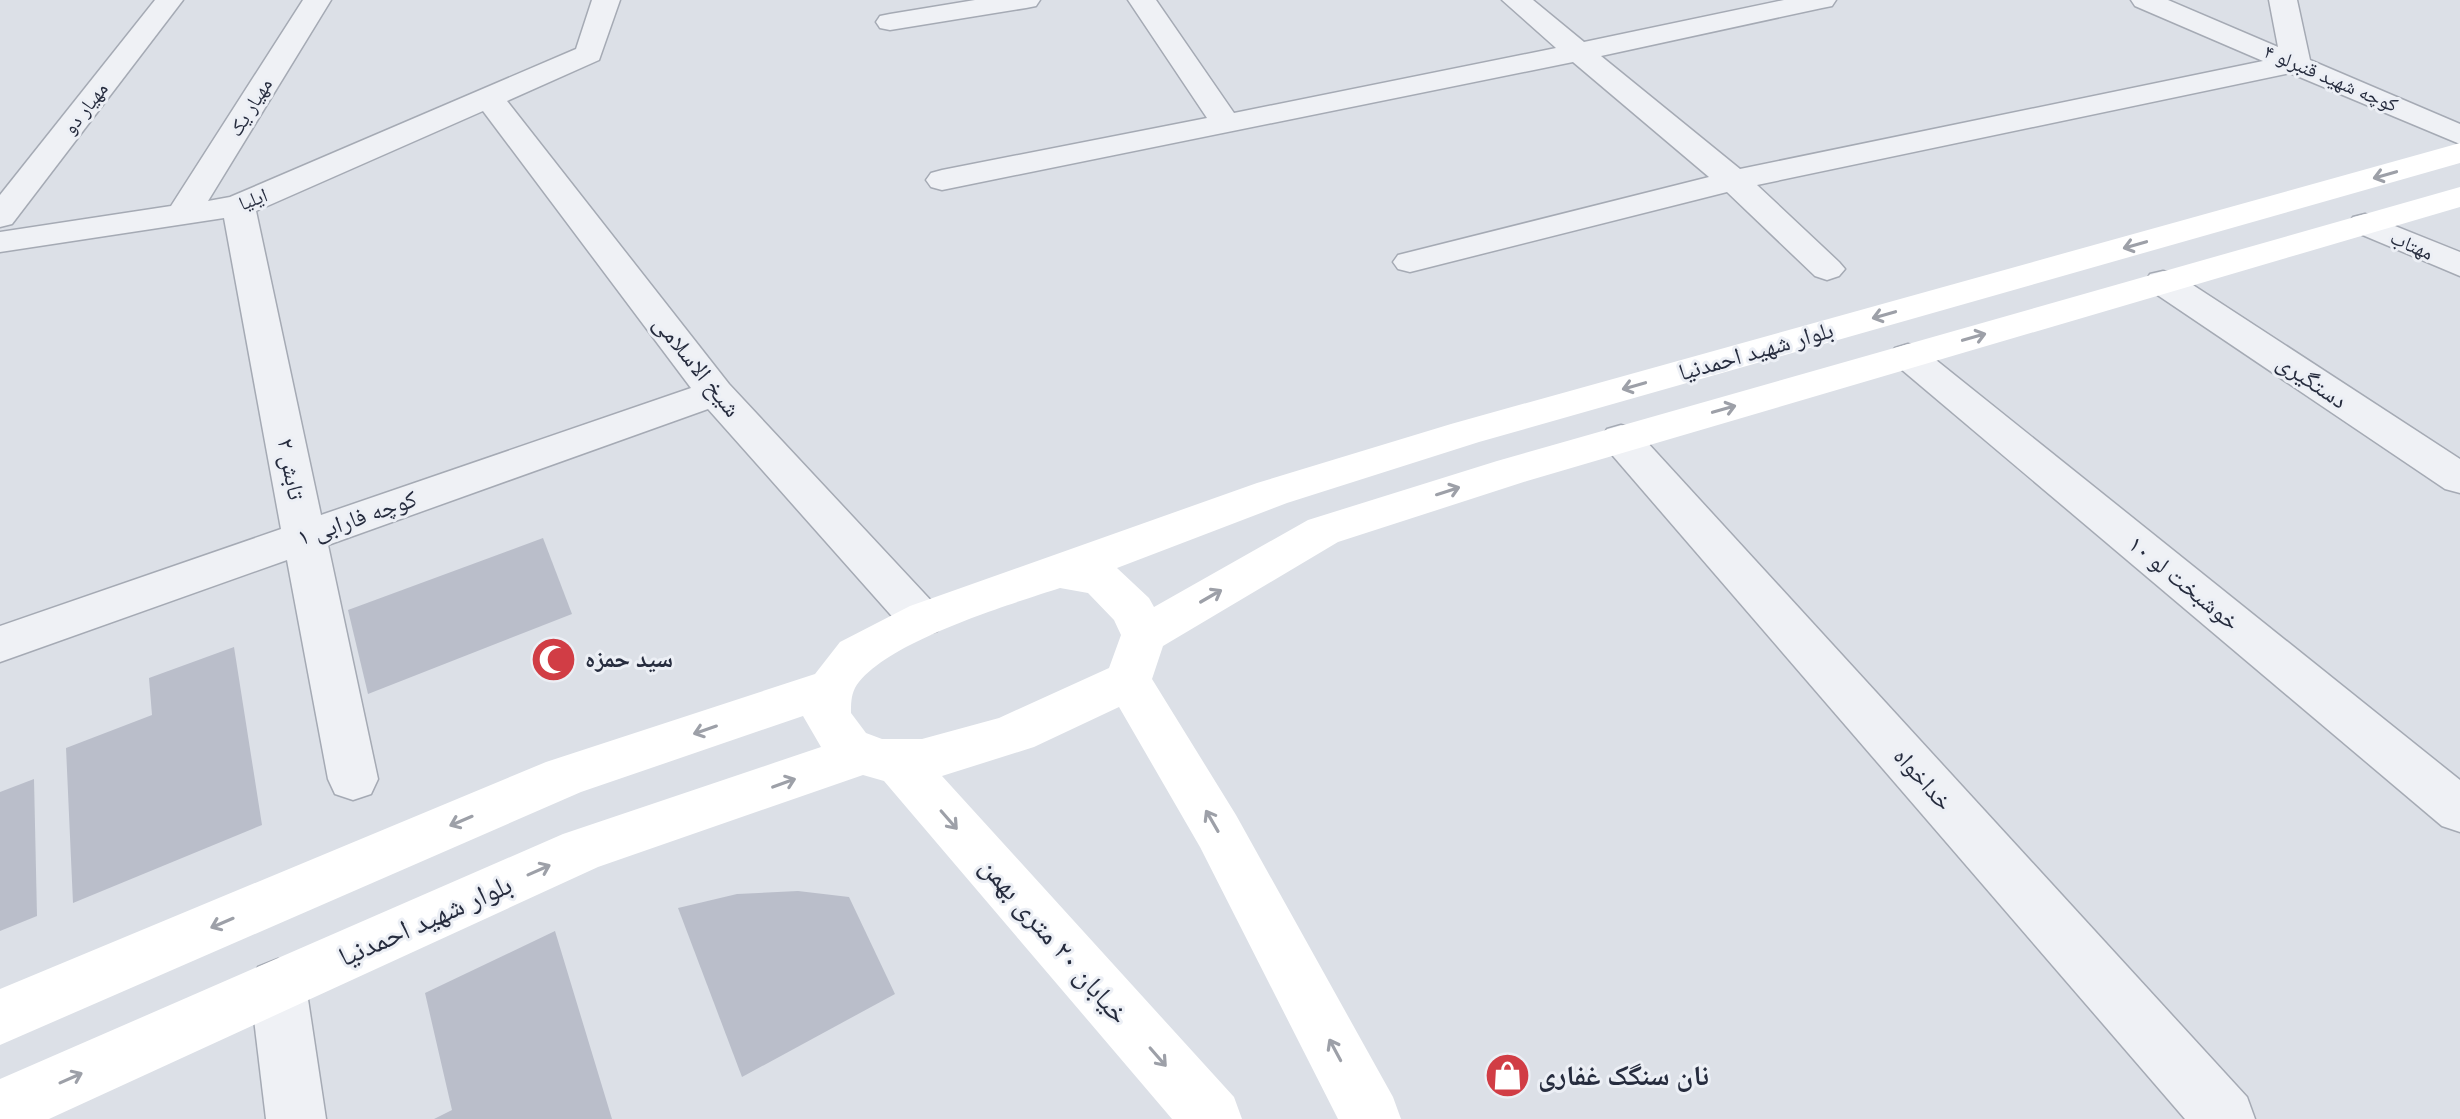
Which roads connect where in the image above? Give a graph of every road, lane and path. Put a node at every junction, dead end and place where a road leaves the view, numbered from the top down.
1 (169, 0) edge
2 (317, 0) edge
3 (606, 0) edge
4 (1026, 0) edge
5 (1142, 0) edge
6 (1516, 0) edge
7 (1822, 0) edge
8 (2145, 0) edge
9 (2283, 0) edge
10 (890, 22) dead end
11 (1580, 51) junction
12 (2296, 63) junction
13 (490, 99) junction
14 (1226, 124) junction
15 (2460, 135) edge
16 (2460, 153) edge
17 (942, 180) dead end
18 (1735, 182) junction
19 (2460, 197) edge
20 (238, 206) junction
21 (183, 214) junction
22 (0, 217) edge
23 (2365, 224) junction
24 (0, 242) edge
25 (1410, 262) dead end
26 (2460, 265) edge
27 (1827, 269) dead end
28 (2163, 282) junction
29 (1908, 356) junction
30 (715, 393) junction
31 (1621, 439) junction
32 (2460, 479) edge
33 (304, 537) junction
34 (1060, 572) junction
35 (921, 619) junction
36 (0, 644) edge
37 (1136, 657) junction
38 (832, 687) junction
39 (879, 758) junction
40 (353, 779) dead end
41 (2460, 810) edge
42 (278, 986) junction
43 (0, 1017) edge
44 (0, 1110) edge
45 (296, 1119) edge
46 (1212, 1119) edge
47 (1371, 1119) edge
48 (2225, 1119) edge

1 - 22 street, مهیار دو
2 - 21 street, مهیار یک
3 - 13 street, ایلیا
4 - 10 street
5 - 14 street
6 - 11 street
7 - 11 street
8 - 12 street, کوچه شهید قنبرلو ۴
9 - 12 street
11 - 14 street
11 - 18 street
12 - 15 street, کوچه شهید قنبرلو ۴
12 - 18 street
13 - 20 street, ایلیا
13 - 30 street, شیخ الاسلامی
14 - 17 street
16 -> 34 main road, بلوار شهید احمدنیا
18 - 25 street
18 - 27 street
19 - 23 main road, بلوار شهید احمدنیا
20 - 21 street, ایلیا
20 - 33 street, تابش ۲
21 - 24 street, ایلیا
23 - 26 street, مهتاب
23 - 28 main road, بلوار شهید احمدنیا
29 -> 28 main road, بلوار شهید احمدنیا
28 - 32 street, دستگیری
31 -> 29 main road, بلوار شهید احمدنیا
29 - 41 street, خوشبخت لو ۱۰
30 - 33 street, ۱ کوچه فارابی
30 - 35 street, شیخ الاسلامی
37 -> 31 main road, بلوار شهید احمدنیا
31 - 48 street, خداخواه
33 - 36 street, ۱ کوچه فارابی
33 - 40 street, تابش ۲
34 - 35 main road, بلوار شهید احمدنیا
34 - 37 main road
35 - 38 main road, بلوار شهید احمدنیا
37 - 39 main road, بلوار شهید احمدنیا
47 -> 37 main road
38 - 39 main road, خیابان ۲۰ متری بهمن
38 -> 43 main road
42 -> 39 main road, بلوار شهید احمدنیا
39 -> 46 main road, خیابان ۲۰ متری بهمن
44 -> 42 main road, بلوار شهید احمدنیا
42 - 45 street

